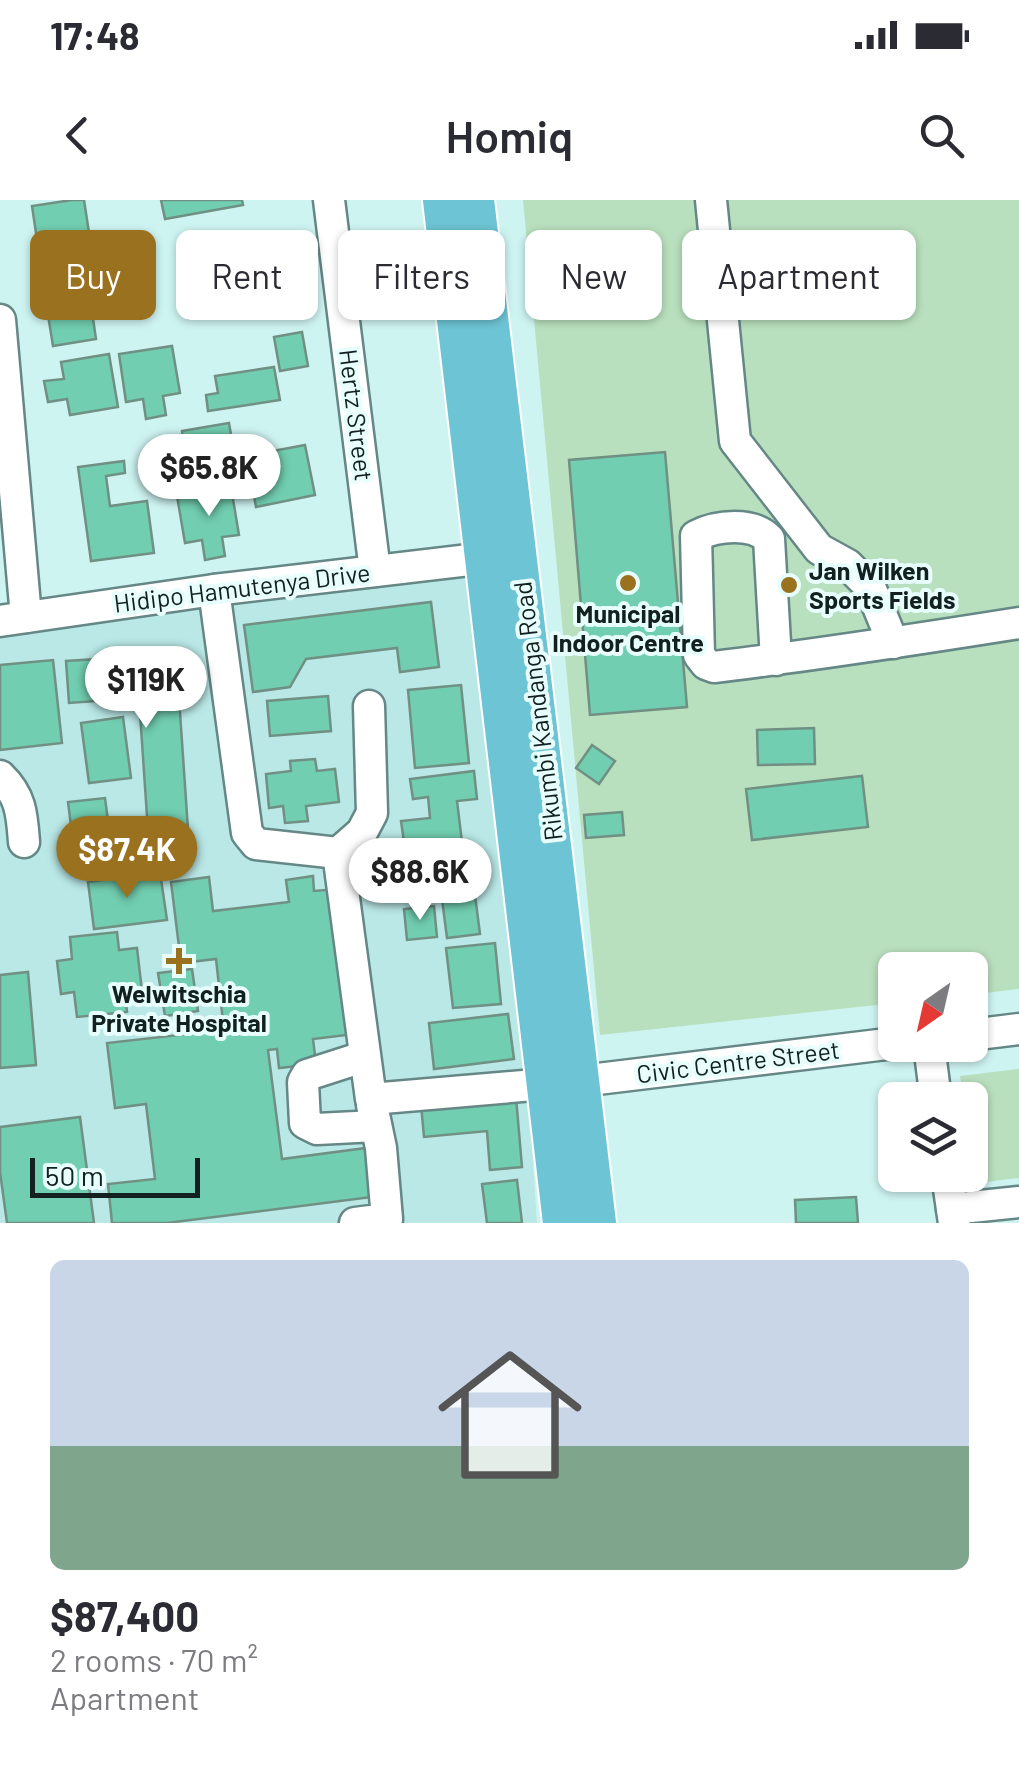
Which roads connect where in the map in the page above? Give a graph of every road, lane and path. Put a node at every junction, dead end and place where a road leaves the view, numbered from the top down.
1 (329, 200) edge
2 (442, 200) edge
3 (475, 200) edge
4 (711, 200) edge
5 (0, 320) edge
6 (6, 454) edge
7 (502, 556) junction
8 (375, 571) junction
9 (214, 590) junction
10 (13, 619) edge
11 (1019, 622) edge
12 (893, 643) junction
13 (776, 660) junction
14 (369, 706) dead end
15 (0, 776) edge
16 (24, 842) dead end
17 (338, 854) junction
18 (1019, 1029) edge
19 (988, 1033) edge
20 (878, 1045) edge
21 (363, 1056) junction
22 (564, 1082) junction
23 (374, 1112) junction
24 (1019, 1202) edge
25 (953, 1216) edge
26 (355, 1223) edge
27 (562, 1223) edge
28 (597, 1223) edge

1 - 8 street, Hertz Street
2 - 7 main road, Rikumbi Kandanga Road
3 - 7 main road, Rikumbi Kandanga Road
4 - 12 street
5 - 6 street
6 - 10 street
7 - 8 street, Hidipo Hamutenya Drive
7 - 22 main road, Rikumbi Kandanga Road
8 - 9 street, Hidipo Hamutenya Drive
9 - 10 street, Hidipo Hamutenya Drive
9 - 17 street
11 - 12 street
12 - 13 street
13 - 13 street
14 - 17 street
15 - 16 street
17 - 21 street
18 - 19 street
20 - 22 street, Civic Centre Street
21 - 23 street
21 - 23 street, Civic Centre Street
22 - 23 street, Civic Centre Street
22 - 27 main road, Rikumbi Kandanga Road
22 - 28 main road, Rikumbi Kandanga Road
23 - 26 street
24 - 25 street

